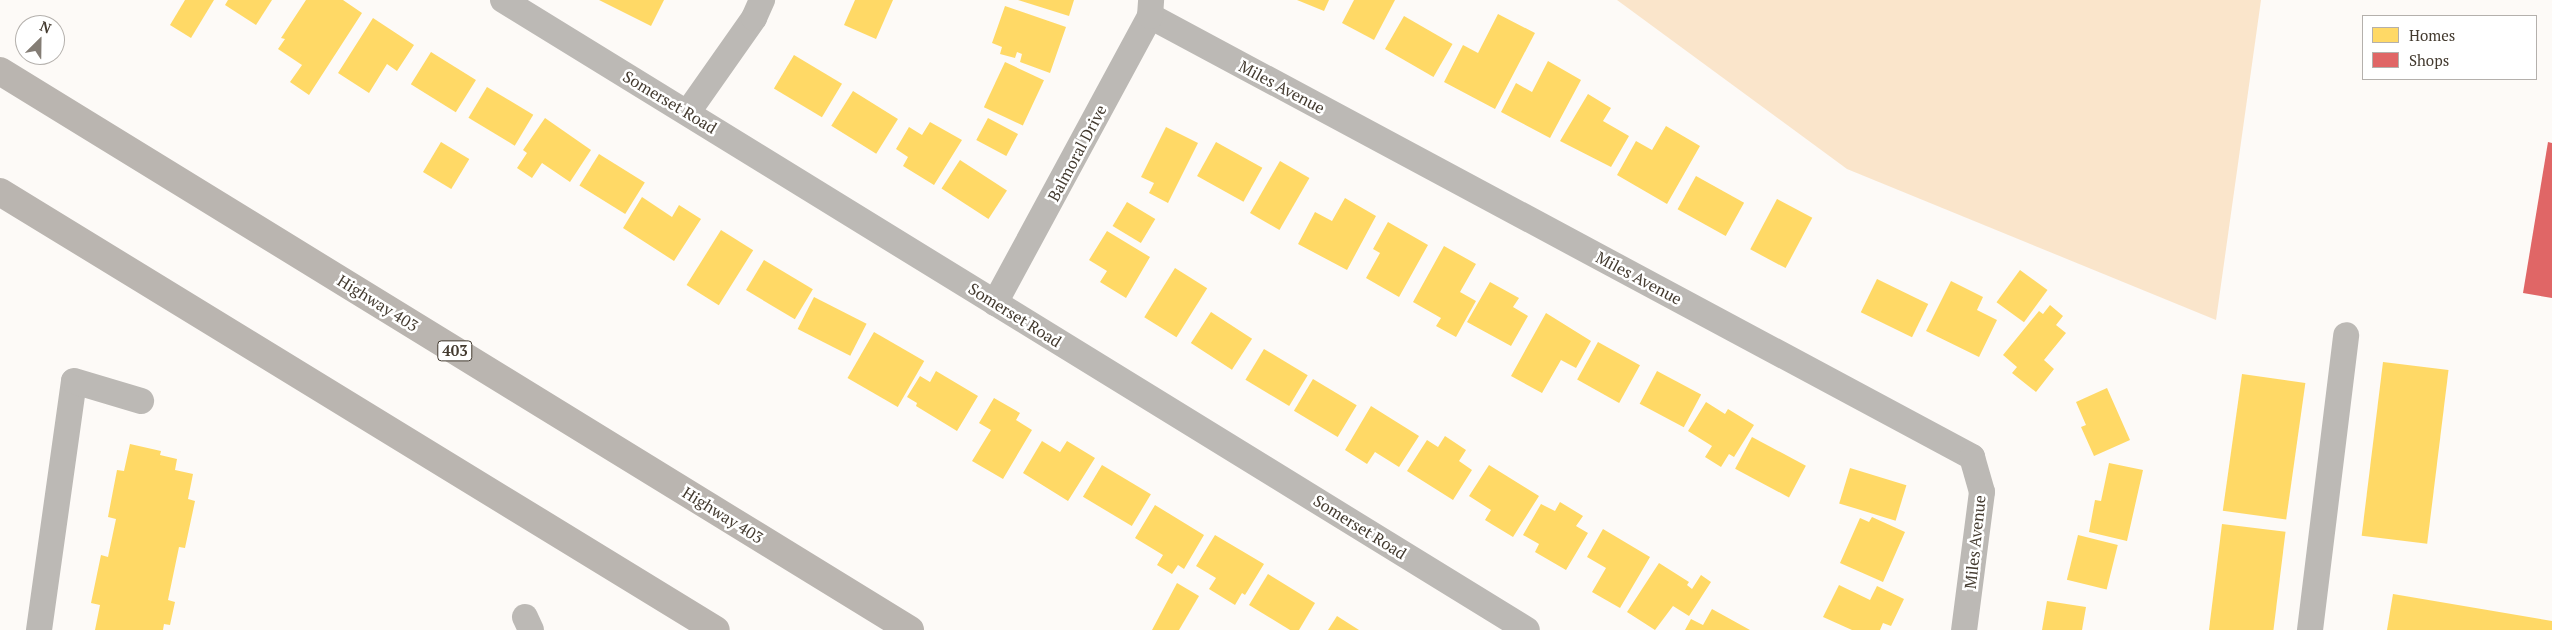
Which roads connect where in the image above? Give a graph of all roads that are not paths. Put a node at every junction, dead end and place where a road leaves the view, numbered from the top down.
1 (503, 0) edge
2 (762, 0) edge
3 (1151, 8) edge
4 (0, 71) edge
5 (688, 112) junction
6 (0, 192) edge
7 (995, 303) junction
8 (2346, 335) dead end
9 (142, 401) dead end
10 (39, 630) edge
11 (716, 630) edge
12 (910, 630) edge
13 (1527, 630) edge
14 (1964, 630) edge
15 (2310, 630) edge

1 - 5 street, Somerset Road
2 - 5 street
3 - 7 street, Balmoral Drive
3 - 14 street, Miles Avenue
4 - 12 highway, Highway 403 / 403
5 - 7 street, Somerset Road
6 - 11 highway
7 - 13 street, Somerset Road
8 - 15 street
9 - 10 street

